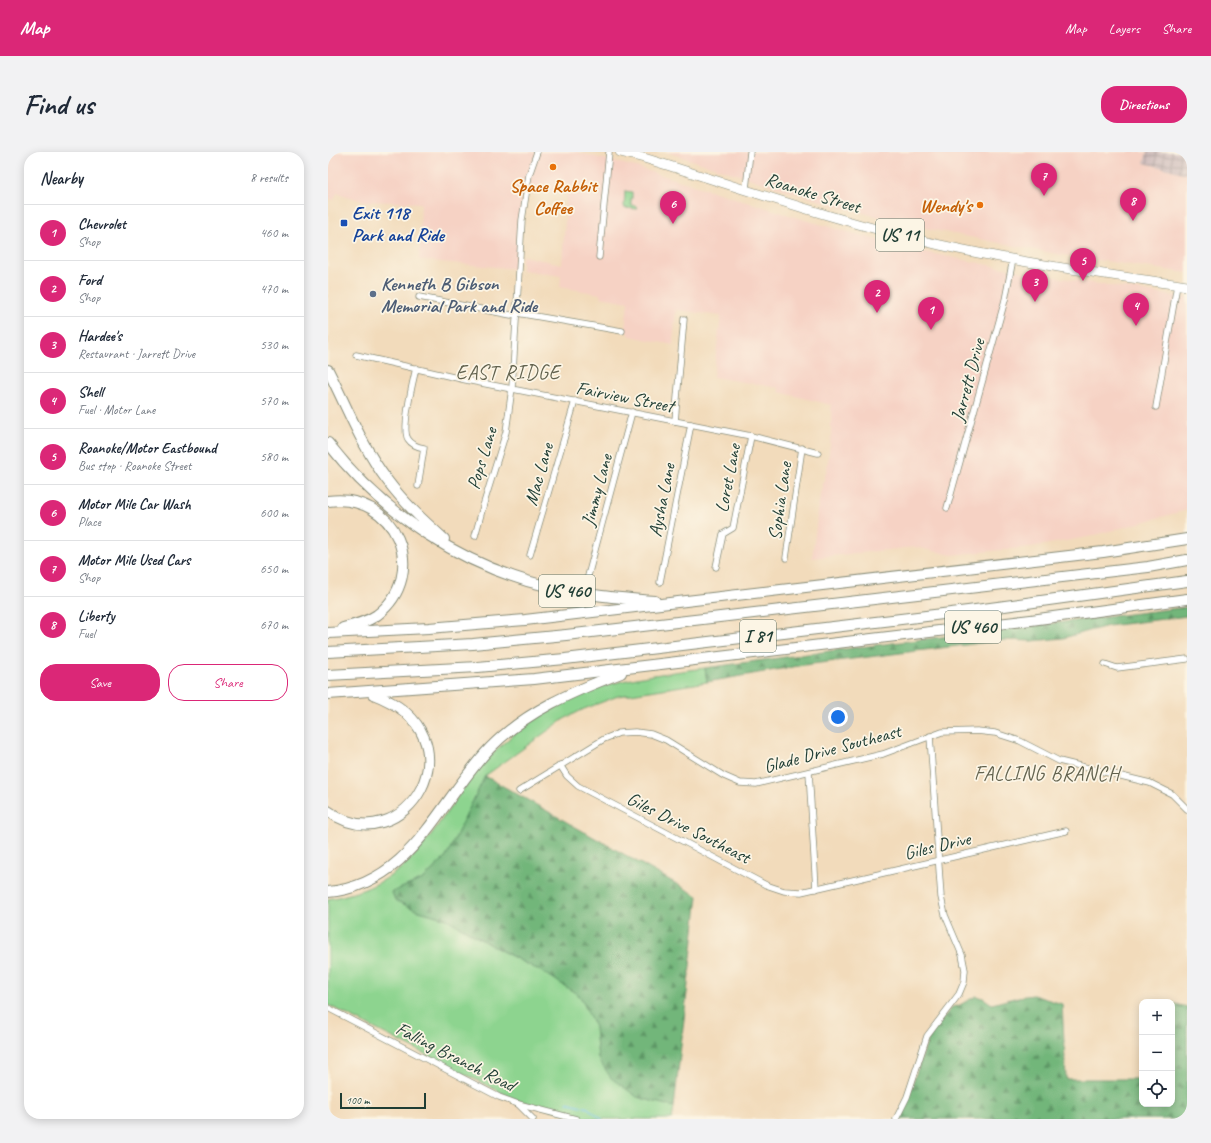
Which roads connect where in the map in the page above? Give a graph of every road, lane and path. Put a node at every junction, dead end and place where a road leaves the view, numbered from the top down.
1 (537, 152) edge
2 (609, 152) edge
3 (620, 152) edge
4 (750, 152) edge
5 (746, 189) junction
6 (599, 257) dead end
7 (1013, 259) junction
8 (1177, 285) junction
9 (1187, 286) edge
10 (420, 297) dead end
11 (517, 313) junction
12 (684, 319) dead end
13 (622, 331) dead end
14 (356, 355) dead end
15 (416, 368) junction
16 (328, 370) edge
17 (512, 388) junction
18 (575, 402) junction
19 (1156, 407) dead end
20 (632, 412) junction
21 (675, 421) junction
22 (691, 424) junction
23 (750, 436) junction
24 (328, 443) edge
25 (802, 448) junction
26 (818, 453) dead end
27 (418, 486) dead end
28 (328, 501) edge
29 (947, 508) dead end
30 (476, 536) dead end
31 (1187, 539) edge
32 (461, 554) junction
33 (530, 555) dead end
34 (786, 558) dead end
35 (1187, 560) edge
36 (716, 567) dead end
37 (588, 576) dead end
38 (660, 582) dead end
39 (1187, 582) edge
40 (1187, 599) edge
41 (679, 602) junction
42 (328, 633) edge
43 (328, 652) edge
44 (1187, 659) edge
45 (1105, 664) dead end
46 (635, 668) junction
47 (328, 675) edge
48 (369, 692) junction
49 (328, 694) edge
50 (930, 736) junction
51 (560, 765) junction
52 (809, 772) junction
53 (518, 791) dead end
54 (1187, 809) edge
55 (328, 811) edge
56 (1066, 831) dead end
57 (937, 861) junction
58 (816, 888) junction
59 (328, 892) edge
60 (328, 1008) edge
61 (518, 1104) junction
62 (533, 1119) edge
63 (576, 1119) edge
64 (896, 1119) edge

1 - 11 street, Pops Lane
2 - 6 street
3 - 5 main road, Roanoke Street / US 11
4 - 5 street
5 - 7 main road, Roanoke Street / US 11
7 - 8 main road, Roanoke Street / US 11
7 - 29 street, Jarrett Drive
8 - 9 main road, Roanoke Street / US 11
8 - 19 street
10 - 11 street
11 - 13 street
11 - 17 street, Pops Lane
12 - 21 street
14 - 15 street, Fairview Street
15 - 17 street, Fairview Street
15 - 27 street
16 - 32 highway
17 - 18 street, Fairview Street
17 - 30 street, Pops Lane
18 - 20 street, Fairview Street
18 - 33 street, Mac Lane
20 - 21 street, Fairview Street
20 - 37 street, Jimmy Lane
21 - 22 street, Fairview Street
22 - 23 street, Fairview Street
22 - 38 street, Aysha Lane
23 - 25 street, Fairview Street
23 - 36 street, Loret Lane
24 - 32 highway, US 460
25 - 26 street, Fairview Street
25 - 34 street, Sophia Lane
28 - 42 highway
31 - 41 highway, US 460
32 - 41 highway, US 460
35 - 43 highway, I 81
39 - 47 highway, I 81
40 - 46 highway, US 460
41 - 42 highway
44 - 45 street
46 - 48 highway, US 460
46 - 59 highway
48 - 49 highway, US 460
48 - 55 highway
50 - 52 street, Glade Drive Southeast
50 - 54 street, Glade Drive Southeast
50 - 57 street
51 - 52 street, Glade Drive Southeast
51 - 53 street, Glade Drive Southeast
51 - 58 street, Giles Drive Southeast
52 - 58 street
56 - 57 street, Giles Drive
57 - 58 street, Giles Drive
57 - 64 street
60 - 61 street, Falling Branch Road
61 - 62 street
61 - 63 street, Falling Branch Road

